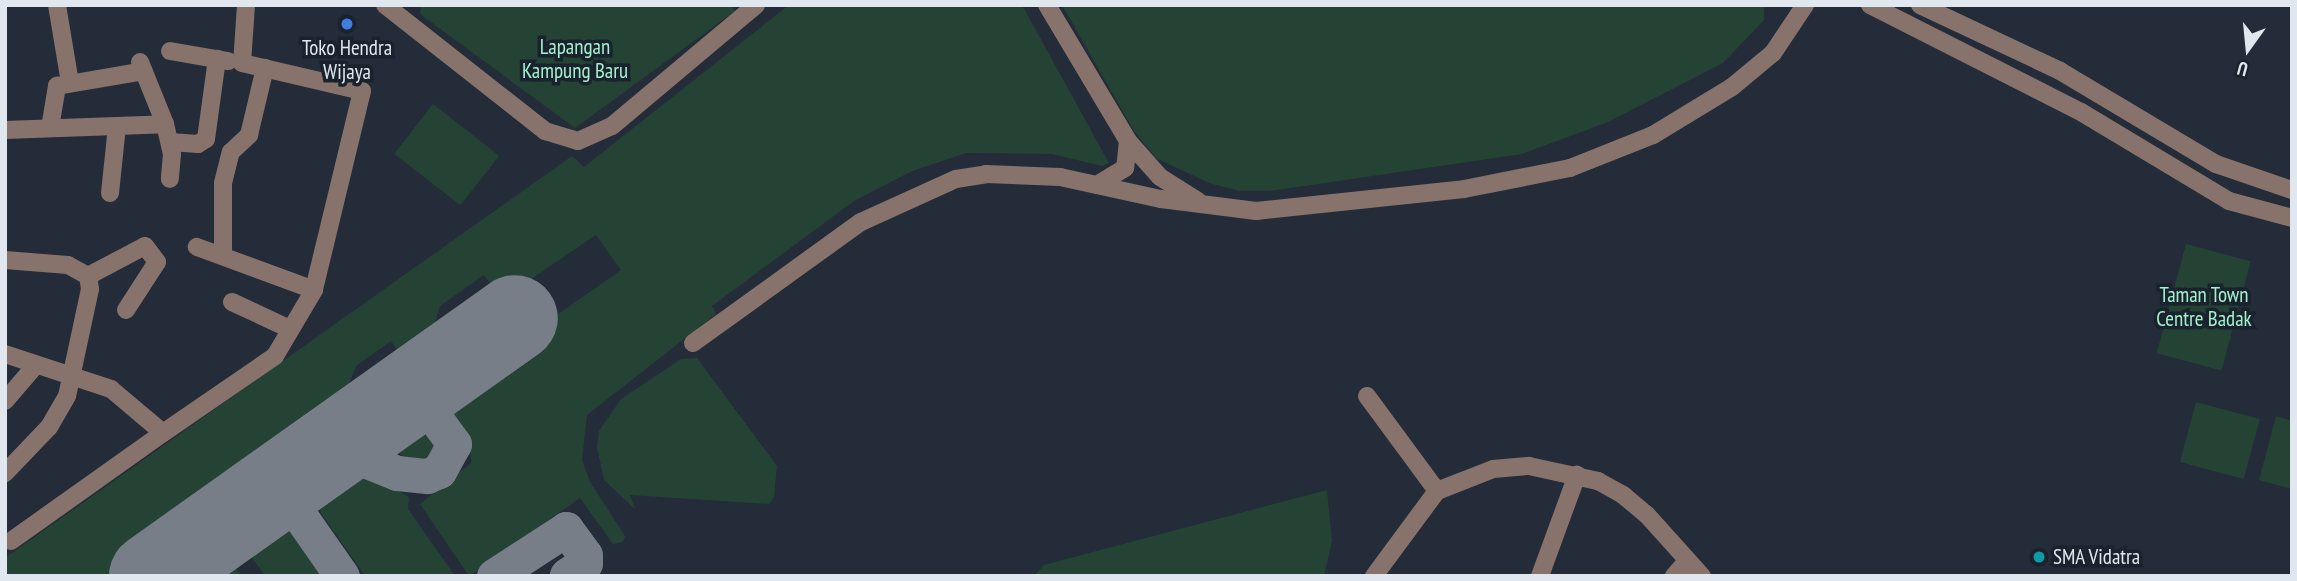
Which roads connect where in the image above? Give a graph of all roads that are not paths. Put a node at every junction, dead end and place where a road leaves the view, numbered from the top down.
1 (57, 5) edge
2 (246, 5) edge
3 (1048, 5) edge
4 (1805, 5) edge
5 (1870, 5) edge
6 (1920, 5) edge
7 (749, 7) edge
8 (395, 8) edge
9 (170, 51) dead end
10 (217, 59) junction
11 (242, 63) junction
12 (265, 68) junction
13 (70, 82) junction
14 (165, 124) junction
15 (117, 126) junction
16 (50, 128) junction
17 (5, 130) edge
18 (204, 141) junction
19 (1128, 141) junction
20 (170, 142) junction
21 (2178, 144) junction
22 (229, 157) junction
23 (2164, 163) junction
24 (170, 179) dead end
25 (1097, 185) junction
26 (2292, 190) edge
27 (110, 193) dead end
28 (1207, 206) junction
29 (2292, 218) edge
30 (197, 247) dead end
31 (223, 255) junction
32 (5, 260) edge
33 (88, 276) junction
34 (314, 290) junction
35 (232, 302) dead end
36 (126, 310) dead end
37 (290, 330) junction
38 (693, 342) dead end
39 (5, 354) edge
40 (34, 366) junction
41 (74, 374) junction
42 (1367, 396) dead end
43 (5, 401) edge
44 (163, 433) junction
45 (5, 473) edge
46 (1577, 475) junction
47 (1437, 491) junction
48 (11, 541) dead end
49 (1687, 561) junction
50 (1374, 576) edge
51 (1540, 576) edge
52 (1674, 576) edge
53 (1702, 576) edge

1 - 13 street
2 - 11 street
3 - 19 street
4 - 28 street
5 - 23 street
6 - 21 street
7 - 8 street
9 - 10 street
10 - 11 street
10 - 18 street
11 - 12 street
12 - 22 street
12 - 34 street
13 - 14 street
13 - 16 street
14 - 15 street
14 - 20 street
15 - 16 street
15 - 27 street
16 - 17 street
18 - 20 street
18 - 22 street
19 - 25 street
19 - 28 street
20 - 24 street
21 - 23 street
21 - 26 street
22 - 31 street
23 - 29 street
25 - 28 street
25 - 38 street
30 - 31 street
31 - 34 street
32 - 33 street
33 - 36 street
33 - 41 street
34 - 37 street
35 - 37 street
37 - 44 street
39 - 40 street
40 - 41 street
40 - 43 street
41 - 44 street
41 - 45 street
42 - 47 street
44 - 48 street
46 - 47 street
46 - 49 street
46 - 51 street
47 - 50 street
49 - 52 street
49 - 53 street

